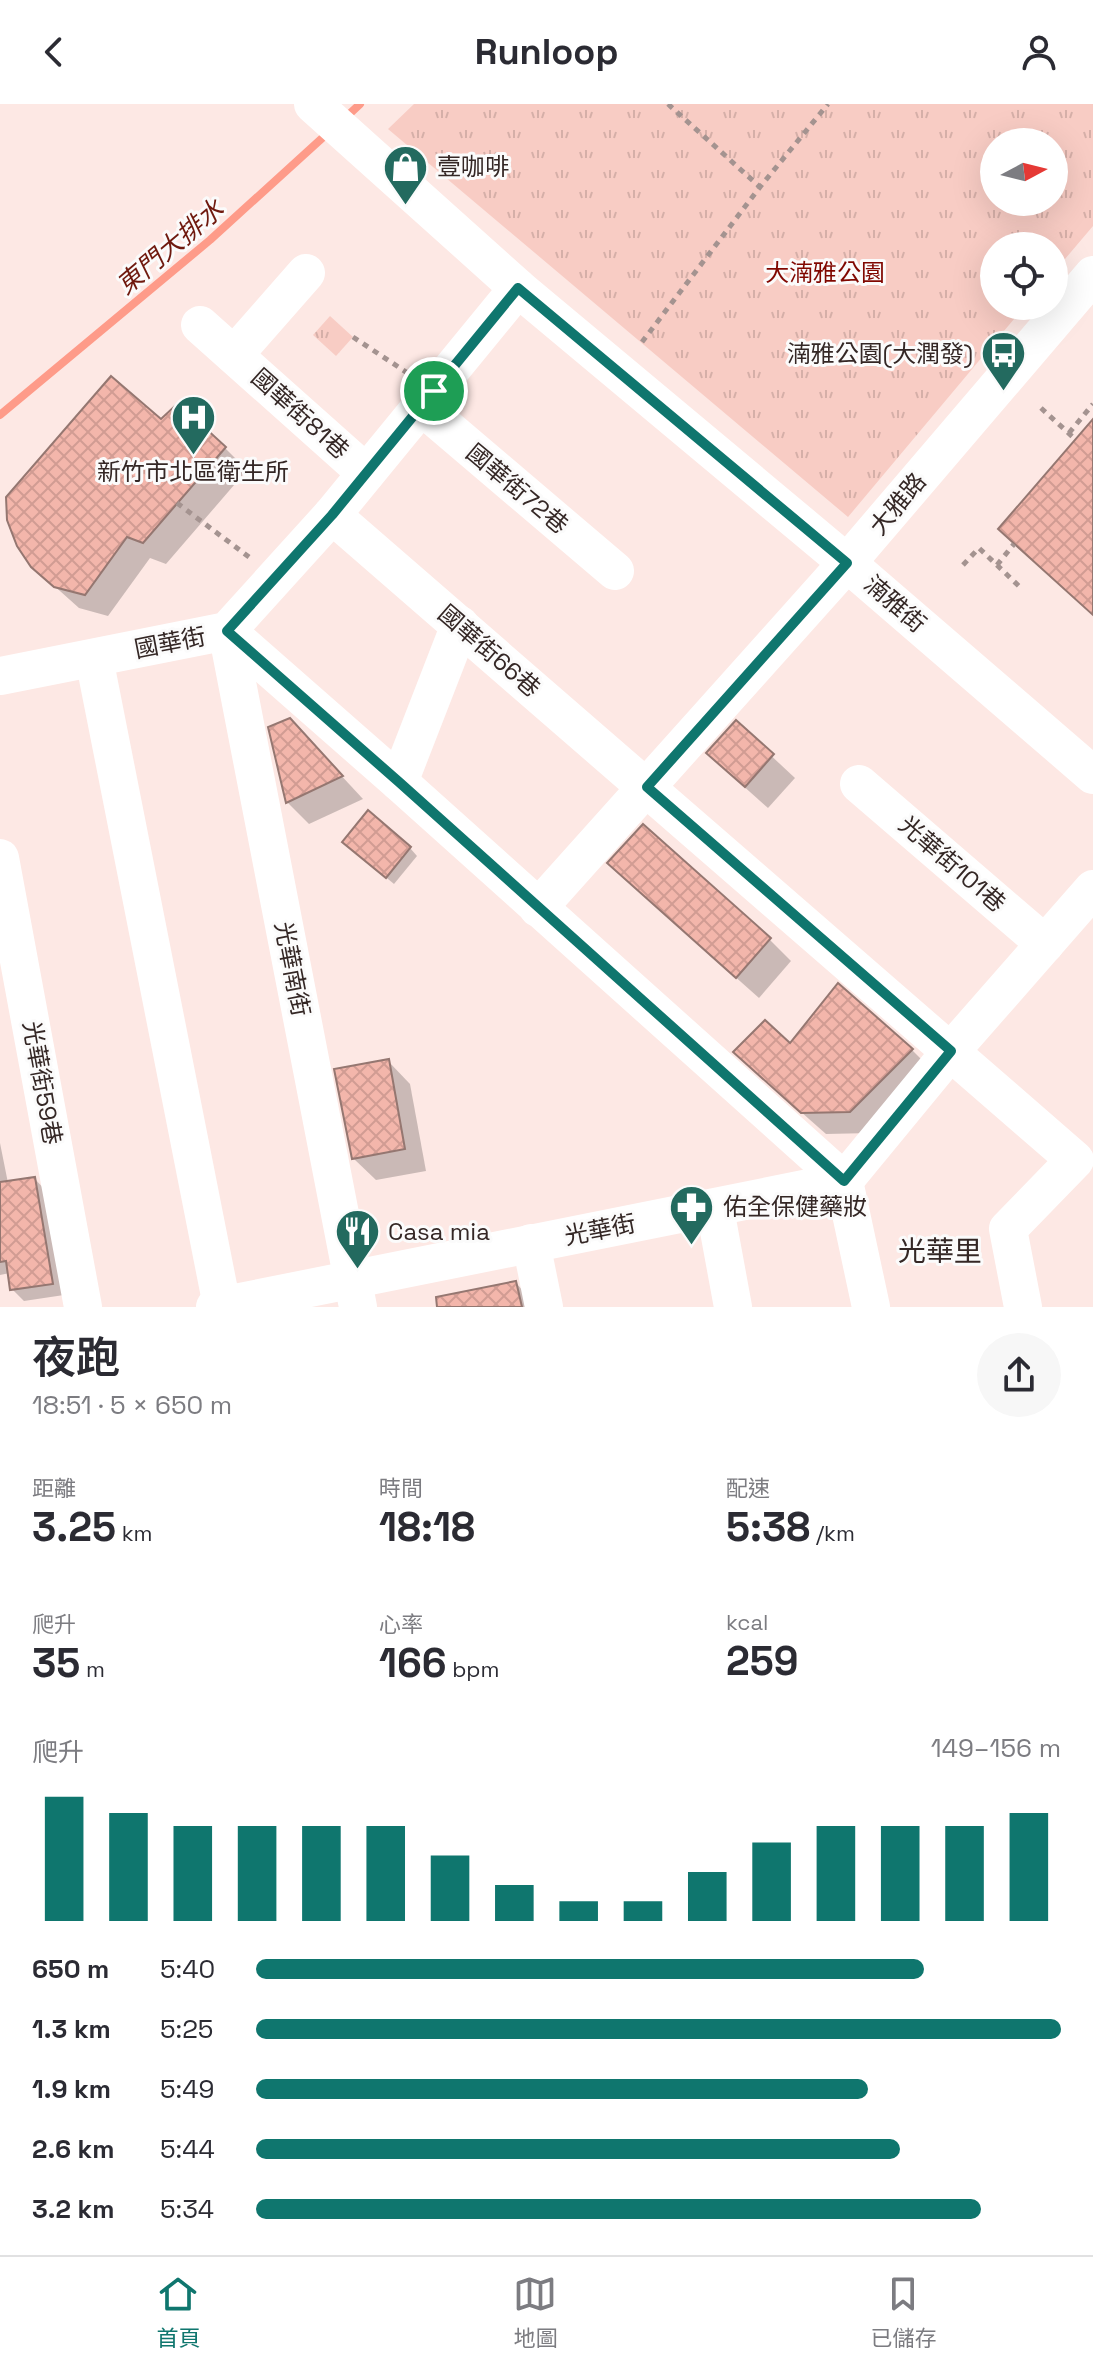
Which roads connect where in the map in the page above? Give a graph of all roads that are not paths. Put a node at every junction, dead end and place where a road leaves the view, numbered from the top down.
1 (313, 104) edge
2 (306, 273) dead end
3 (1093, 275) edge
4 (518, 288) junction
5 (200, 325) dead end
6 (234, 355) junction
7 (427, 398) junction
8 (366, 473) junction
9 (332, 515) junction
10 (847, 563) junction
11 (615, 571) dead end
12 (460, 625) junction
13 (227, 631) junction
14 (94, 658) junction
15 (0, 676) edge
16 (1093, 775) edge
17 (399, 782) junction
18 (859, 784) dead end
19 (647, 787) junction
20 (0, 858) edge
21 (1093, 889) edge
22 (538, 908) junction
23 (1045, 944) junction
24 (951, 1051) junction
25 (844, 1181) junction
26 (715, 1209) junction
27 (531, 1243) junction
28 (355, 1293) edge
29 (219, 1306) edge
30 (83, 1307) edge
31 (544, 1307) edge
32 (733, 1307) edge
33 (871, 1307) edge
34 (1023, 1307) edge

1 - 4 street, 湳雅街
2 - 6 street, 國華街81巷
3 - 10 street, 大雅路
4 - 7 street, 國華街
4 - 10 street, 湳雅街
5 - 6 street, 國華街81巷
6 - 8 street, 國華街81巷
7 - 8 street, 國華街
7 - 11 street, 國華街72巷
8 - 9 street, 國華街
9 - 12 street, 國華街66巷
9 - 13 street, 國華街
10 - 16 street, 湳雅街
10 - 19 street, 大雅路
12 - 17 street
12 - 19 street, 國華街66巷
13 - 14 street, 國華街
13 - 17 street
13 - 28 street, 光華南街
14 - 15 street, 國華街
14 - 29 street
17 - 22 street
18 - 23 street, 光華街101巷
19 - 22 street, 大雅路
19 - 24 street, 國華街66巷
20 - 30 street, 光華街59巷
21 - 23 street
22 - 25 street
23 - 24 street
24 - 25 street
24 - 34 street, 國華街66巷
25 - 26 street, 光華街
25 - 33 street
26 - 27 street, 光華街
26 - 32 street
27 - 28 street, 光華街
27 - 31 street
28 - 29 street, 光華街

